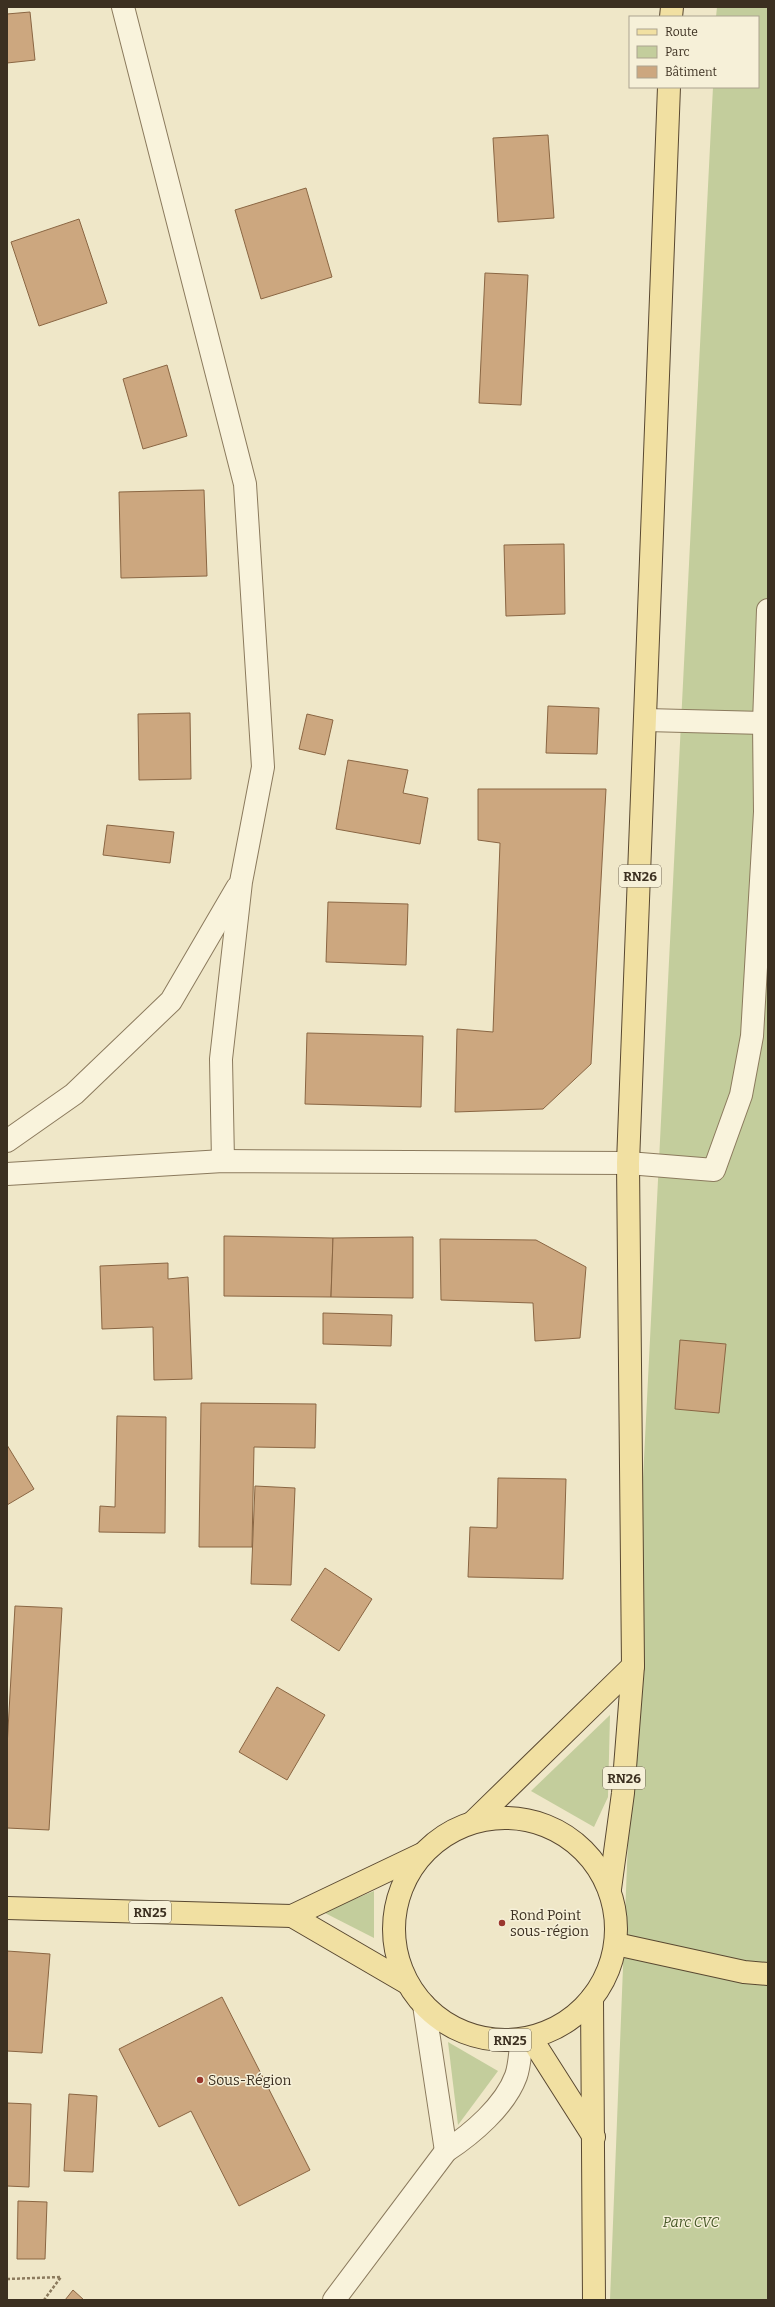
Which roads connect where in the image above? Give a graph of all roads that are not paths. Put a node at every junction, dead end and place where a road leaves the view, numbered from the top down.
1 (123, 7) edge
2 (669, 88) edge
3 (768, 610) edge
4 (646, 720) junction
5 (764, 723) junction
6 (241, 882) junction
7 (7, 1141) edge
8 (223, 1161) junction
9 (628, 1163) junction
10 (7, 1174) edge
11 (633, 1666) junction
12 (473, 1822) junction
13 (423, 1853) junction
14 (610, 1889) junction
15 (7, 1908) edge
16 (292, 1916) junction
17 (616, 1944) junction
18 (768, 1974) edge
19 (407, 1983) junction
20 (592, 1998) junction
21 (424, 2005) junction
22 (526, 2038) junction
23 (594, 2137) junction
24 (446, 2151) junction
25 (334, 2300) edge
26 (594, 2300) edge

1 - 6 street
2 - 4 main road, RN26
3 - 5 street
4 - 5 street
4 - 9 main road, RN26
5 - 9 street
6 - 7 street
6 - 8 street
8 - 9 street
8 - 10 street
9 - 11 main road, RN26
11 - 12 main road
11 - 14 main road, RN26
12 - 13 main road, RN25
12 - 14 main road, RN25
13 - 16 main road, RN25
13 - 19 main road, RN25
14 - 17 main road, RN25
15 - 16 main road, RN25
16 - 19 main road, RN25
17 - 18 main road
17 - 20 main road, RN25
19 - 21 main road, RN25
20 - 22 main road, RN25
20 - 23 main road
21 - 22 main road, RN25
21 - 24 street
22 - 23 main road
22 - 24 street
23 - 26 main road
24 - 25 street

